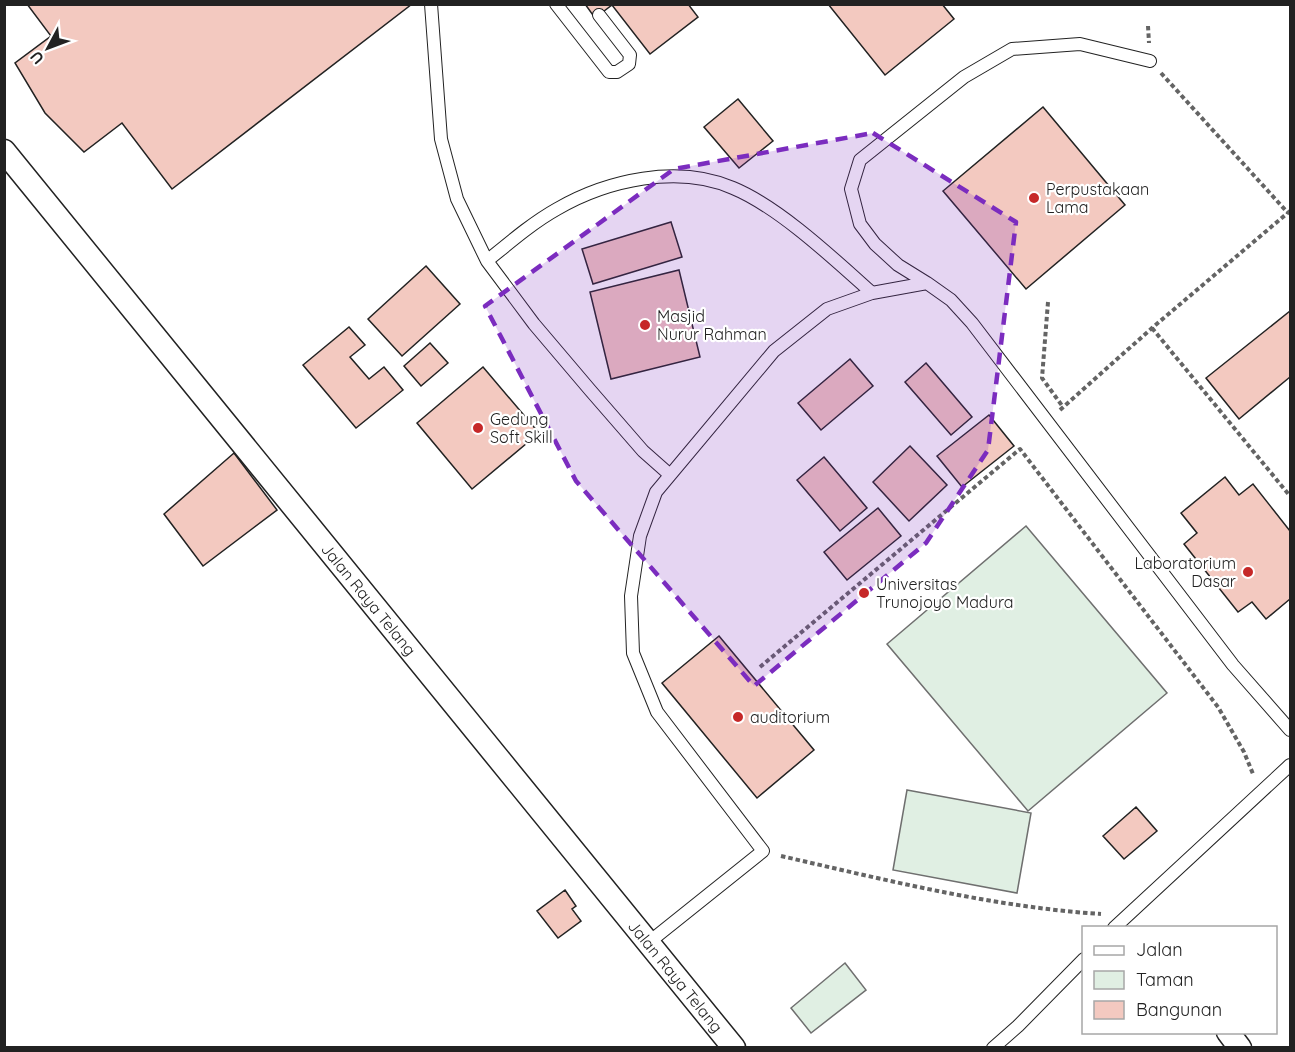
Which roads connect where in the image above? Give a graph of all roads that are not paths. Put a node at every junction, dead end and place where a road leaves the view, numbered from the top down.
1 (431, 4) edge
2 (556, 4) edge
3 (599, 15) dead end
4 (1150, 61) road end
5 (4, 151) edge
6 (487, 261) junction
7 (927, 283) junction
8 (872, 292) junction
9 (669, 474) junction
10 (1290, 730) edge
11 (1290, 765) edge
12 (1115, 926) edge
13 (648, 943) junction
14 (1082, 960) edge
15 (1230, 1034) edge
16 (734, 1047) edge
17 (993, 1047) edge
18 (1240, 1047) edge

1 - 6 lane
2 - 3 lane
4 - 7 lane
5 - 13 street, Jalan Raya Telang
6 - 8 lane
6 - 9 lane
7 - 8 lane
7 - 10 lane
8 - 9 lane
9 - 13 lane
11 - 12 lane
13 - 16 street, Jalan Raya Telang
14 - 17 lane
15 - 18 street

